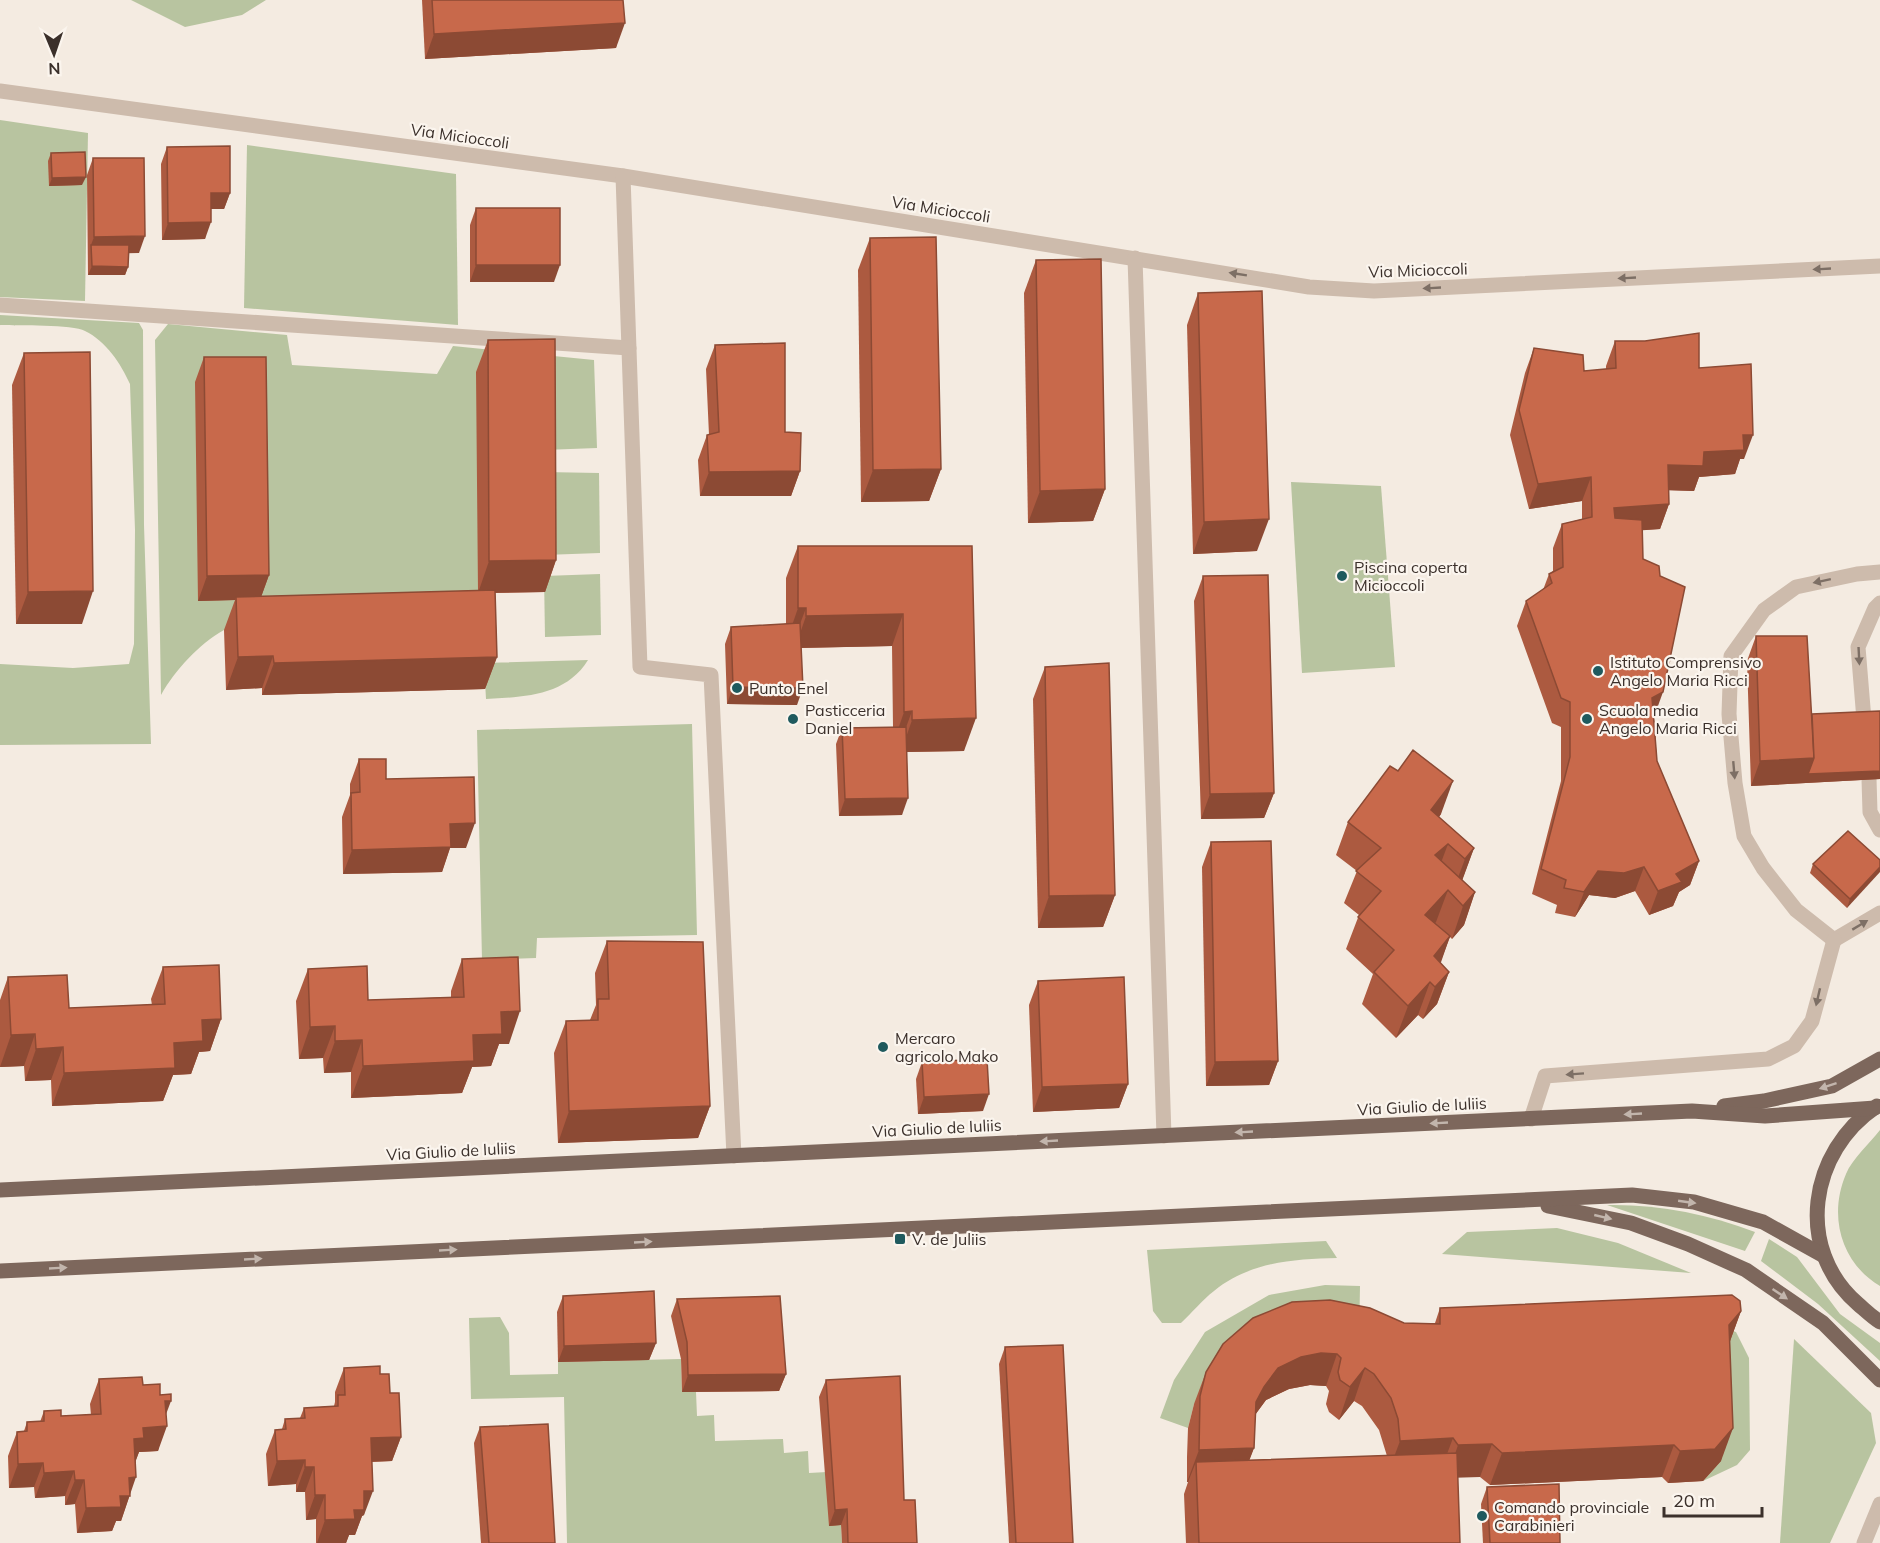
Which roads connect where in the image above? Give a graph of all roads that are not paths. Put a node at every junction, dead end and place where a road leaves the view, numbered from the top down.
1 (0, 91) edge
2 (622, 176) junction
3 (1135, 258) junction
4 (1880, 266) edge
5 (0, 304) edge
6 (629, 348) junction
7 (1880, 572) edge
8 (1880, 603) edge
9 (1864, 720) edge
10 (1869, 779) edge
11 (1880, 830) edge
12 (1880, 913) edge
13 (1834, 940) junction
14 (1880, 1059) edge
15 (1877, 1106) edge
16 (1692, 1111) junction
17 (1531, 1119) junction
18 (1164, 1136) junction
19 (734, 1156) junction
20 (0, 1190) edge
21 (1525, 1202) junction
22 (1824, 1256) junction
23 (0, 1271) edge
24 (1880, 1322) edge
25 (1880, 1380) edge
26 (1880, 1504) edge
27 (1864, 1543) edge

1 - 2 street, Via Micioccoli
2 - 3 street, Via Micioccoli
2 - 6 street
4 -> 3 street, Via Micioccoli
3 - 18 street
5 - 6 street
6 - 19 street
7 -> 13 street
8 -> 9 street
10 - 11 street
13 -> 12 street
13 -> 17 street
14 -> 16 main road
15 - 16 main road, Via Giulio de Iuliis
15 - 22 main road
16 -> 17 main road, Via Giulio de Iuliis
17 -> 18 main road, Via Giulio de Iuliis
18 -> 19 main road, Via Giulio de Iuliis
19 - 20 main road, Via Giulio de Iuliis
21 -> 22 main road
23 -> 21 main road
21 -> 25 main road
22 - 24 main road
26 - 27 street

